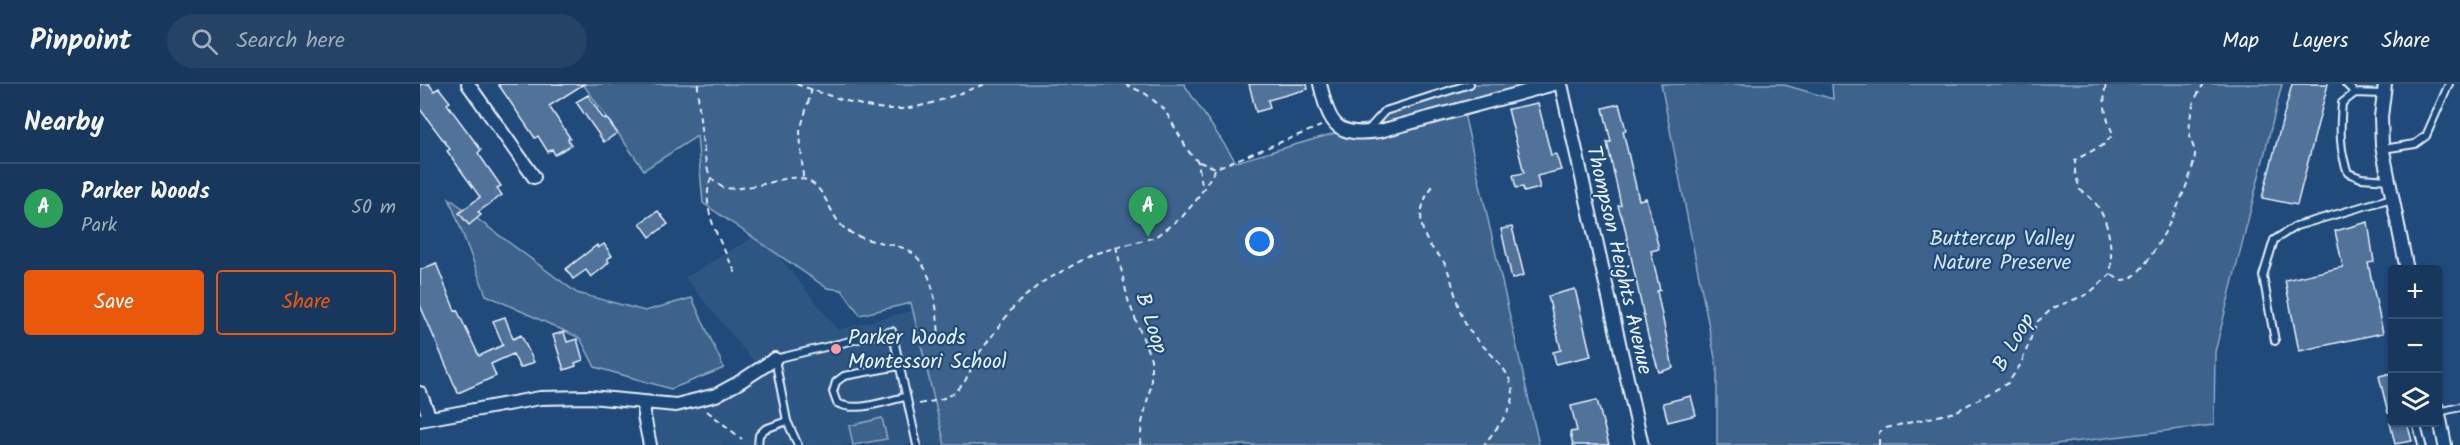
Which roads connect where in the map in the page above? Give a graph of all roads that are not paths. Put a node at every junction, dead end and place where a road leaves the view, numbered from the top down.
1 (468, 84) edge
2 (1320, 84) edge
3 (1470, 84) edge
4 (1554, 84) edge
5 (1561, 84) edge
6 (2346, 84) edge
7 (2449, 84) edge
8 (2385, 89) edge
9 (2355, 93) junction
10 (1365, 133) junction
11 (2382, 149) junction
12 (534, 177) dead end
13 (2389, 180) junction
14 (2392, 198) junction
15 (2406, 265) edge
16 (2275, 341) dead end
17 (775, 359) junction
18 (899, 366) junction
19 (420, 393) edge
20 (906, 397) junction
21 (644, 403) junction
22 (2460, 407) edge
23 (2442, 410) edge
24 (425, 419) edge
25 (787, 421) junction
26 (2417, 427) edge
27 (2441, 427) edge
28 (650, 445) edge
29 (758, 445) edge
30 (798, 445) edge
31 (917, 445) edge
32 (1642, 445) edge
33 (2422, 445) edge
34 (2445, 445) edge

1 - 12 street
2 - 10 street
3 - 10 lane
4 - 10 street
5 - 32 street, Thompson Heights Avenue
6 - 9 lane
7 - 11 lane
8 - 9 lane
8 - 11 street
9 - 13 lane
11 - 13 street
13 - 14 street
14 - 15 street
14 - 16 lane
17 - 18 lane
17 - 21 street
17 - 25 lane
18 - 20 lane
18 - 20 lane
19 - 24 street
20 - 31 lane
21 - 24 street
21 - 28 street
22 - 23 lane
25 - 29 lane
25 - 30 lane
26 - 33 lane
27 - 34 street

